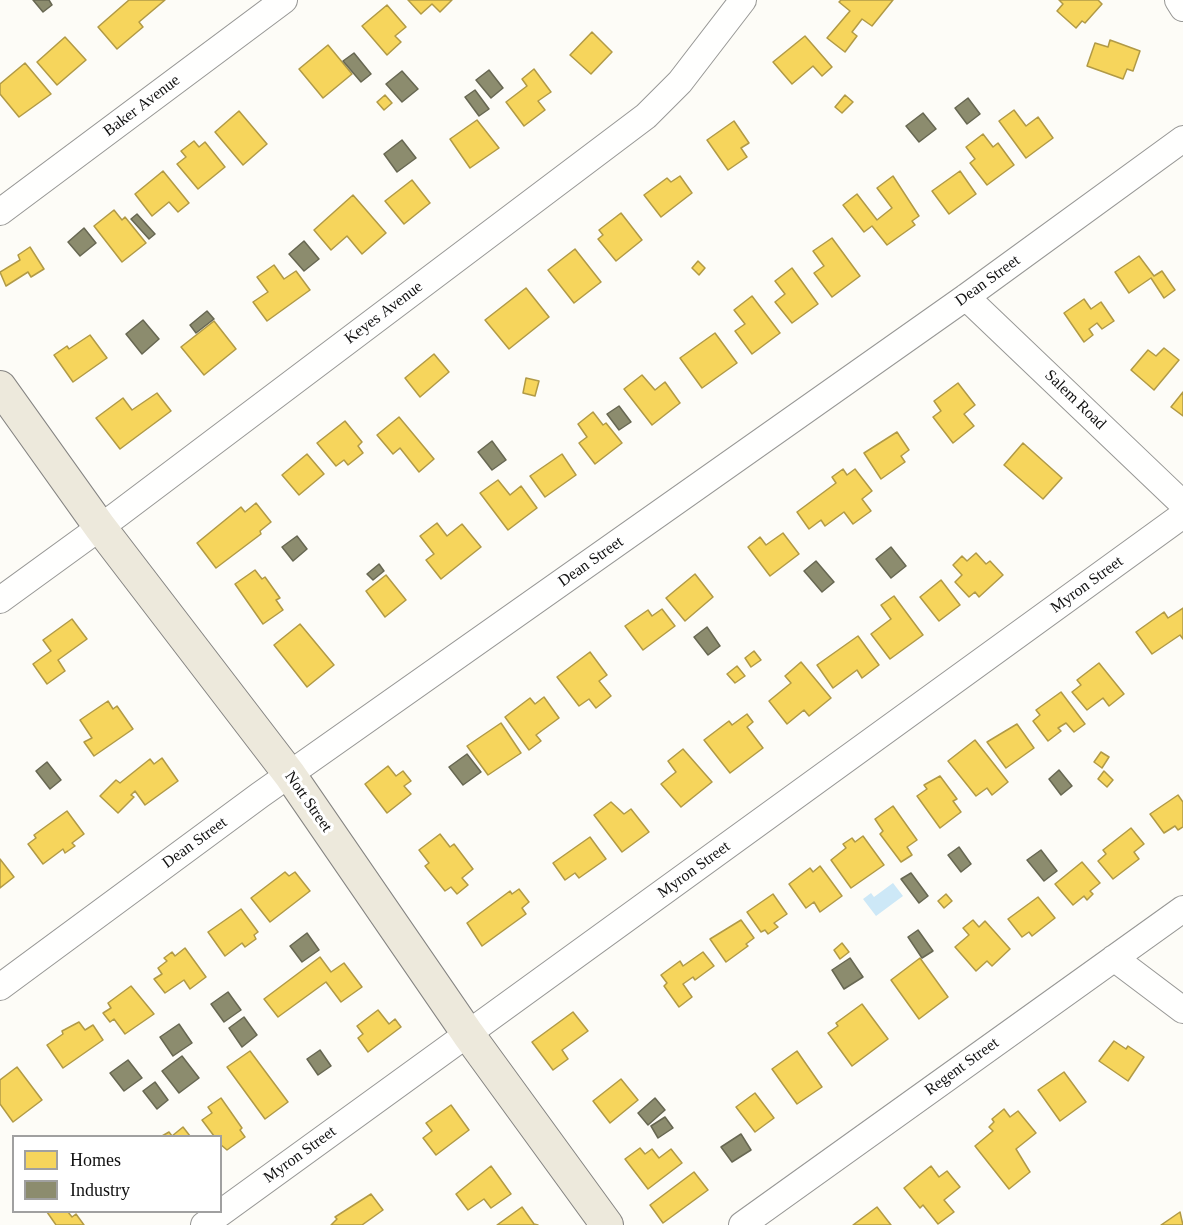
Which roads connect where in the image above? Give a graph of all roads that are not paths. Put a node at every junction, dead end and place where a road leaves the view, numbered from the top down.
1 (284, 0) edge
2 (743, 0) edge
3 (1178, 0) edge
4 (1183, 8) edge
5 (1183, 139) edge
6 (0, 212) edge
7 (966, 297) junction
8 (0, 387) edge
9 (1183, 504) edge
10 (1183, 515) edge
11 (100, 528) junction
12 (0, 600) edge
13 (290, 775) junction
14 (1183, 909) edge
15 (1114, 958) junction
16 (0, 987) edge
17 (1183, 1010) edge
18 (468, 1034) junction
19 (222, 1212) edge
20 (221, 1213) edge
21 (204, 1225) edge
22 (607, 1225) edge
23 (742, 1225) edge

1 - 6 street, Baker Avenue
2 - 11 street, Keyes Avenue
3 - 4 street
5 - 7 street, Dean Street
7 - 9 street, Salem Road
7 - 13 street, Dean Street
8 - 11 main road, Nott Street
10 - 18 street, Myron Street
11 - 12 street, Keyes Avenue
11 - 13 main road, Nott Street
13 - 16 street, Dean Street
13 - 18 main road, Nott Street
14 - 15 street, Regent Street
15 - 17 street
15 - 23 street, Regent Street
18 - 19 street, Myron Street
18 - 22 main road, Nott Street
20 - 21 street, Myron Street

